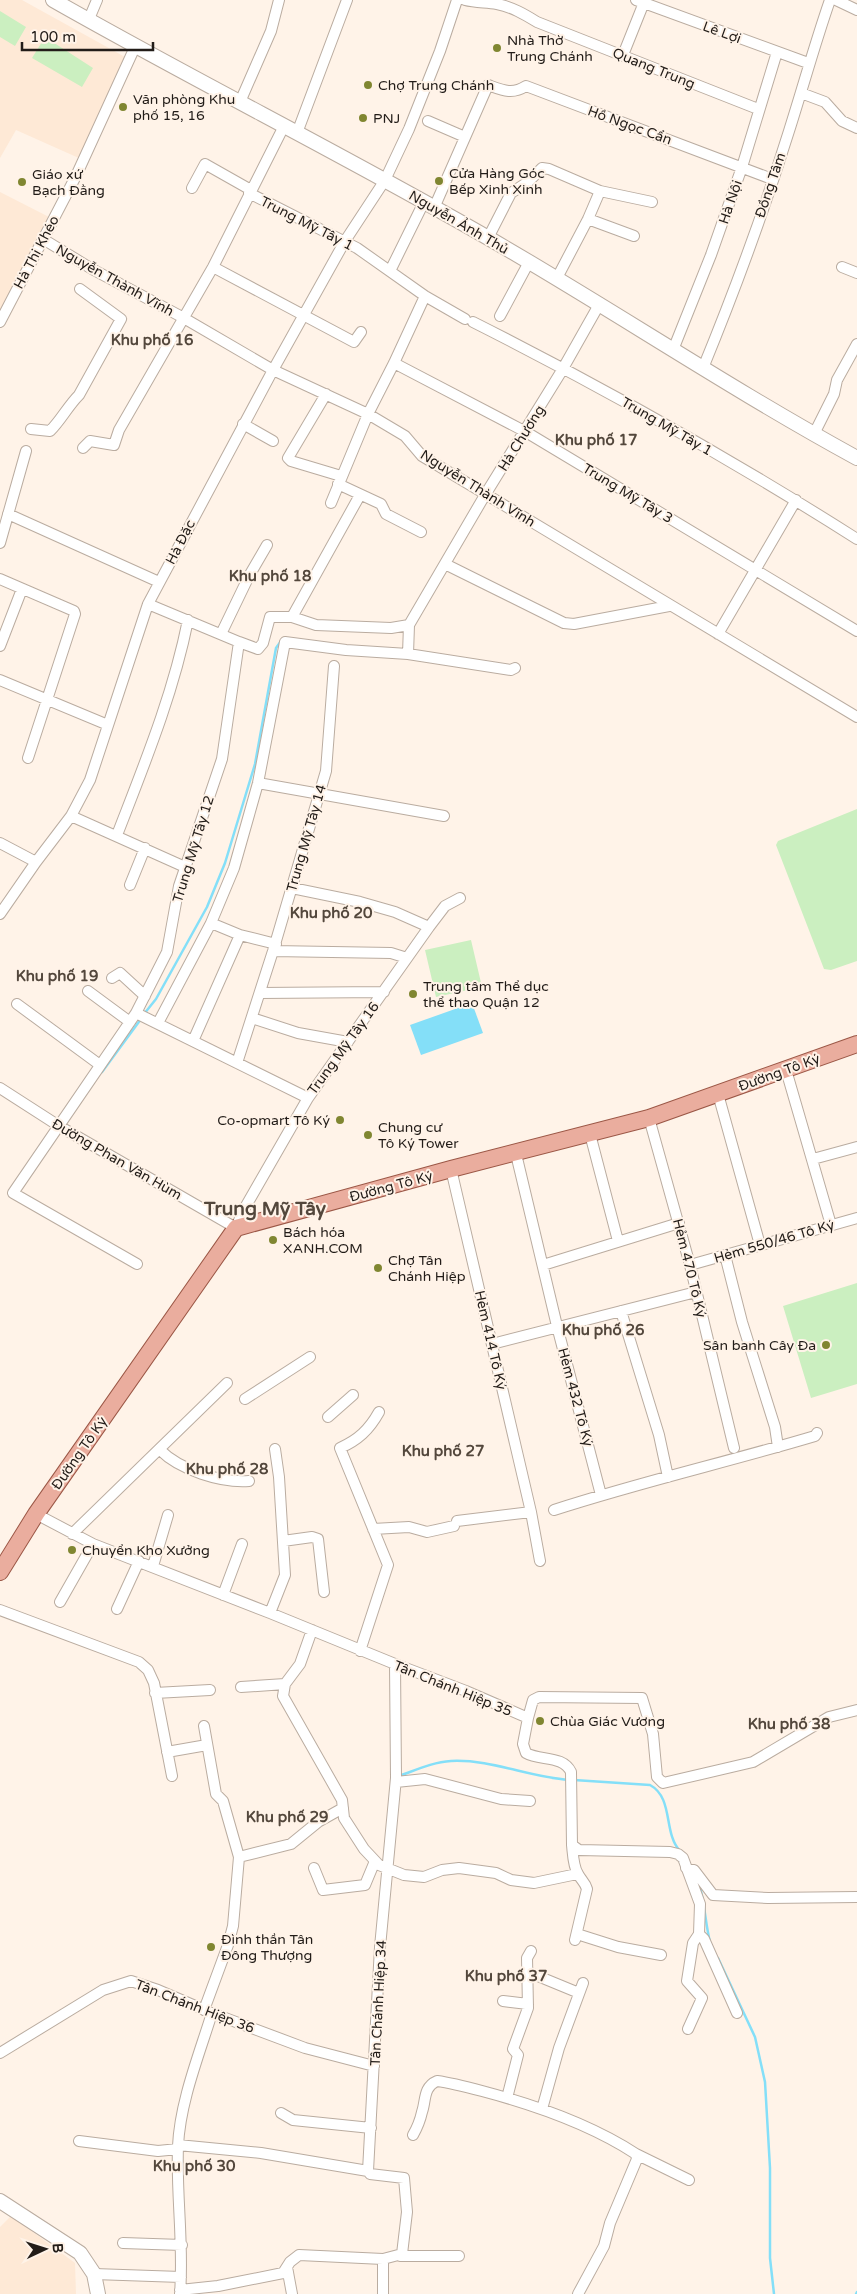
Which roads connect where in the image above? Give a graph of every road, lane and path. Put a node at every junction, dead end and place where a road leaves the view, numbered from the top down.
1 (53, 0) edge
2 (97, 0) edge
3 (280, 0) edge
4 (347, 0) edge
5 (457, 0) edge
6 (465, 0) edge
7 (830, 0) edge
8 (836, 0) edge
9 (641, 1) edge
10 (491, 4) edge
11 (857, 10) edge
12 (89, 19) junction
13 (135, 47) junction
14 (777, 52) junction
15 (623, 56) junction
16 (808, 63) junction
17 (801, 93) junction
18 (240, 102) junction
19 (758, 109) junction
20 (428, 121) dead end
21 (284, 126) junction
22 (857, 128) edge
23 (297, 134) junction
24 (465, 136) junction
25 (742, 167) junction
26 (772, 179) junction
27 (384, 180) junction
28 (192, 188) dead end
29 (250, 191) junction
30 (600, 191) junction
31 (652, 202) dead end
32 (429, 205) junction
33 (588, 219) junction
34 (634, 236) dead end
35 (488, 238) junction
36 (43, 239) junction
37 (345, 242) junction
38 (529, 262) junction
39 (212, 267) junction
40 (842, 267) dead end
41 (390, 271) junction
42 (857, 273) edge
43 (556, 278) junction
44 (80, 289) dead end
45 (424, 296) junction
46 (600, 303) junction
47 (304, 316) junction
48 (500, 316) dead end
49 (182, 317) junction
50 (0, 322) edge
51 (361, 332) dead end
52 (857, 344) edge
53 (673, 350) junction
54 (854, 356) edge
55 (394, 364) junction
56 (564, 367) junction
57 (703, 368) junction
58 (273, 370) junction
59 (326, 394) junction
60 (368, 414) junction
61 (243, 424) junction
62 (31, 429) dead end
63 (526, 432) junction
64 (814, 434) junction
65 (272, 441) dead end
66 (83, 448) dead end
67 (26, 451) dead end
68 (857, 458) edge
69 (340, 480) junction
70 (360, 494) junction
71 (485, 494) junction
72 (796, 500) junction
73 (330, 503) dead end
74 (8, 514) junction
75 (421, 532) dead end
76 (857, 539) edge
77 (0, 543) edge
78 (267, 545) dead end
79 (445, 564) junction
80 (754, 570) junction
81 (0, 579) edge
82 (159, 582) junction
83 (22, 589) junction
84 (148, 604) junction
85 (669, 606) junction
86 (292, 617) junction
87 (188, 620) junction
88 (409, 625) junction
89 (857, 631) edge
90 (221, 634) junction
91 (718, 634) junction
92 (239, 642) junction
93 (0, 646) edge
94 (408, 654) junction
95 (334, 666) dead end
96 (515, 668) dead end
97 (0, 680) edge
98 (47, 699) junction
99 (857, 717) edge
100 (108, 725) junction
101 (28, 758) dead end
102 (258, 783) junction
103 (320, 794) junction
104 (71, 816) junction
105 (444, 816) dead end
106 (117, 836) junction
107 (0, 843) edge
108 (145, 848) junction
109 (36, 862) junction
110 (185, 867) junction
111 (130, 885) dead end
112 (292, 888) junction
113 (460, 898) dead end
114 (0, 914) edge
115 (211, 923) junction
116 (429, 927) junction
117 (240, 936) junction
118 (274, 947) junction
119 (407, 958) junction
120 (112, 978) dead end
121 (88, 992) dead end
122 (384, 992) junction
123 (260, 993) junction
124 (145, 996) junction
125 (17, 1004) dead end
126 (138, 1017) junction
127 (252, 1018) junction
128 (158, 1023) junction
129 (193, 1041) junction
130 (348, 1042) junction
131 (857, 1044) edge
132 (238, 1063) junction
133 (100, 1065) junction
134 (786, 1070) junction
135 (0, 1088) edge
136 (718, 1094) junction
137 (308, 1098) junction
138 (649, 1118) junction
139 (59, 1126) junction
140 (590, 1134) junction
141 (857, 1147) edge
142 (516, 1154) junction
143 (813, 1159) junction
144 (451, 1169) junction
145 (857, 1218) edge
146 (678, 1223) junction
147 (831, 1225) junction
148 (236, 1228) junction
149 (618, 1241) junction
150 (760, 1245) junction
151 (725, 1255) junction
152 (137, 1264) dead end
153 (543, 1265) junction
154 (690, 1265) junction
155 (696, 1292) junction
156 (621, 1311) junction
157 (558, 1326) junction
158 (492, 1344) junction
159 (310, 1357) dead end
160 (227, 1383) dead end
161 (354, 1395) dead end
162 (245, 1399) dead end
163 (379, 1412) dead end
164 (328, 1417) dead end
165 (816, 1433) dead end
166 (778, 1447) junction
167 (734, 1448) dead end
168 (275, 1449) dead end
169 (160, 1450) junction
170 (668, 1477) junction
171 (249, 1481) dead end
172 (601, 1495) junction
173 (554, 1510) dead end
174 (531, 1512) junction
175 (36, 1514) junction
176 (168, 1515) dead end
177 (373, 1529) junction
178 (72, 1534) junction
179 (283, 1542) junction
180 (93, 1544) junction
181 (242, 1544) dead end
182 (139, 1561) junction
183 (540, 1561) dead end
184 (152, 1566) junction
185 (0, 1572) edge
186 (324, 1592) dead end
187 (223, 1594) junction
188 (60, 1602) dead end
189 (117, 1608) dead end
190 (0, 1610) edge
191 (270, 1613) junction
192 (312, 1630) junction
193 (360, 1650) junction
194 (394, 1664) junction
195 (285, 1684) junction
196 (241, 1687) dead end
197 (210, 1690) dead end
198 (155, 1693) junction
199 (857, 1710) edge
200 (528, 1718) junction
201 (204, 1726) dead end
202 (207, 1745) junction
203 (167, 1752) junction
204 (172, 1776) dead end
205 (396, 1782) junction
206 (530, 1801) dead end
207 (343, 1808) junction
208 (572, 1845) junction
209 (239, 1858) junction
210 (375, 1861) junction
211 (314, 1868) dead end
212 (691, 1869) junction
213 (389, 1870) junction
214 (578, 1874) junction
215 (857, 1897) edge
216 (699, 1934) junction
217 (531, 1951) dead end
218 (661, 1955) dead end
219 (528, 1972) junction
220 (503, 2002) dead end
221 (528, 2004) junction
222 (208, 2012) junction
223 (737, 2013) dead end
224 (688, 2029) dead end
225 (0, 2053) edge
226 (374, 2066) junction
227 (507, 2098) junction
228 (542, 2109) junction
229 (281, 2113) dead end
230 (371, 2128) junction
231 (413, 2135) dead end
232 (79, 2141) dead end
233 (178, 2147) junction
234 (636, 2154) junction
235 (368, 2172) junction
236 (689, 2180) dead end
237 (0, 2201) edge
238 (124, 2243) dead end
239 (182, 2245) junction
240 (400, 2256) junction
241 (459, 2256) dead end
242 (383, 2259) junction
243 (287, 2267) junction
244 (94, 2274) junction
245 (182, 2277) junction
246 (180, 2292) edge
247 (98, 2294) edge
248 (292, 2294) edge
249 (383, 2294) edge
250 (578, 2294) edge

1 - 12 main road, Nguyễn Ảnh Thủ
2 - 12 street
3 - 18 street
4 - 23 street
5 - 27 street, Hà Đặc
6 - 10 street, Quang Trung
7 - 16 street, Đồng Tâm
8 - 11 street
9 - 14 street, Lê Lợi
9 - 15 street
10 - 15 street, Quang Trung
12 - 13 main road, Nguyễn Ảnh Thủ
13 - 18 main road, Nguyễn Ảnh Thủ
13 - 36 street, Hà Thị Khéo
14 - 16 street, Lê Lợi
14 - 19 street, Hà Nội
15 - 19 street, Quang Trung
16 - 17 street, Đồng Tâm
17 - 22 street
17 - 26 street, Đồng Tâm
18 - 21 main road, Nguyễn Ảnh Thủ
19 - 25 street, Hà Nội
20 - 24 street
21 - 23 main road, Nguyễn Ảnh Thủ
21 - 29 street
23 - 27 main road, Nguyễn Ảnh Thủ
24 - 25 street, Hồ Ngọc Cẩn
24 - 32 street
25 - 26 street, Hồ Ngọc Cẩn
25 - 53 street, Hà Nội
26 - 57 street, Đồng Tâm
27 - 32 main road, Nguyễn Ảnh Thủ
27 - 37 street, Hà Đặc
28 - 29 street, Trung Mỹ Tây 1
29 - 37 street, Trung Mỹ Tây 1
29 - 39 street
30 - 31 street
30 - 33 street
30 - 35 street
32 - 35 main road, Nguyễn Ảnh Thủ
32 - 41 street
33 - 34 street
33 - 43 street
35 - 38 main road, Nguyễn Ảnh Thủ
36 - 49 street, Nguyễn Thành Vĩnh
36 - 50 street, Hà Thị Khéo
37 - 41 street, Trung Mỹ Tây 1
37 - 47 street, Hà Đặc
38 - 43 main road, Nguyễn Ảnh Thủ
38 - 48 street
39 - 47 street
39 - 49 street
40 - 42 street
41 - 45 street, Trung Mỹ Tây 1
43 - 46 main road, Nguyễn Ảnh Thủ
44 - 62 street
45 - 55 street
45 - 56 street, Trung Mỹ Tây 1
46 - 53 main road, Nguyễn Ảnh Thủ
46 - 56 street, Hà Chương
47 - 51 street
47 - 58 street, Hà Đặc
49 - 58 street, Nguyễn Thành Vĩnh
49 - 66 street
52 - 54 street
53 - 57 main road, Nguyễn Ảnh Thủ
54 - 64 street
55 - 60 street
55 - 63 street, Trung Mỹ Tây 3
56 - 63 street, Hà Chương
56 - 72 street, Trung Mỹ Tây 1
57 - 64 main road, Nguyễn Ảnh Thủ
58 - 59 street, Nguyễn Thành Vĩnh
58 - 61 street, Hà Đặc
59 - 60 street, Nguyễn Thành Vĩnh
59 - 69 street
60 - 69 street
60 - 71 street, Nguyễn Thành Vĩnh
61 - 65 street
61 - 82 street, Hà Đặc
63 - 71 street, Hà Chương
63 - 80 street, Trung Mỹ Tây 3
64 - 68 main road, Nguyễn Ảnh Thủ
67 - 74 street
69 - 70 street
69 - 73 street
70 - 75 street
70 - 86 street
71 - 79 street, Hà Chương
71 - 85 street, Nguyễn Thành Vĩnh
72 - 76 street, Trung Mỹ Tây 1
72 - 80 street
74 - 77 street
74 - 82 street
78 - 90 street
79 - 85 street
79 - 88 street, Hà Chương
80 - 89 street, Trung Mỹ Tây 3
80 - 91 street
81 - 83 street
82 - 84 street, Hà Đặc
83 - 93 street
83 - 98 street
84 - 87 street
84 - 100 street, Hà Đặc
85 - 91 street, Nguyễn Thành Vĩnh
86 - 88 street
86 - 92 street
87 - 90 street
87 - 106 street
88 - 94 street, Hà Chương
90 - 92 street
91 - 99 street, Nguyễn Thành Vĩnh
92 - 110 street, Trung Mỹ Tây 12
94 - 96 street
94 - 102 street
95 - 103 street, Trung Mỹ Tây 14
97 - 98 street
98 - 100 street
98 - 101 street
100 - 104 street, Hà Đặc
102 - 103 street
102 - 115 street
103 - 105 street
103 - 112 street, Trung Mỹ Tây 14
104 - 106 street
104 - 109 street, Hà Đặc
106 - 108 street
107 - 109 street
108 - 110 street
108 - 111 street
109 - 114 street, Hà Đặc
110 - 124 street, Trung Mỹ Tây 12
112 - 116 street
112 - 118 street, Trung Mỹ Tây 14
113 - 116 street, Trung Mỹ Tây 16
115 - 117 street
115 - 128 street
116 - 119 street, Trung Mỹ Tây 16
117 - 118 street
117 - 129 street
118 - 119 street
118 - 123 street, Trung Mỹ Tây 14
119 - 122 street, Trung Mỹ Tây 16
120 - 124 street
121 - 126 street
122 - 123 street
122 - 130 street, Trung Mỹ Tây 16
123 - 127 street, Trung Mỹ Tây 14
124 - 126 street, Trung Mỹ Tây 12
125 - 133 street
126 - 128 street
126 - 133 street, Trung Mỹ Tây 12
127 - 130 street
127 - 132 street, Trung Mỹ Tây 14
128 - 129 street
129 - 132 street
130 - 137 street, Trung Mỹ Tây 16
131 - 134 main road, Đường Tô Ký
132 - 137 street
133 - 139 street, Trung Mỹ Tây 12
134 - 136 main road, Đường Tô Ký
134 - 143 street
135 - 139 street, Đường Phan Văn Hùm
136 - 138 main road, Đường Tô Ký
136 - 150 street
137 - 148 street, Trung Mỹ Tây 16
138 - 140 main road, Đường Tô Ký
138 - 146 street, Hẻm 470 Tô Ký
139 - 148 street, Đường Phan Văn Hùm
139 - 152 street, Trung Mỹ Tây 12
140 - 142 main road, Đường Tô Ký
140 - 149 street
141 - 143 street
142 - 144 main road, Đường Tô Ký
142 - 153 street, Hẻm 432 Tô Ký
143 - 147 street
144 - 148 main road, Đường Tô Ký
144 - 158 street, Hẻm 414 Tô Ký
145 - 147 street, Hẻm 550/46 Tô Ký
146 - 149 street
146 - 154 street, Hẻm 470 Tô Ký
147 - 150 street, Hẻm 550/46 Tô Ký
148 - 175 main road, Đường Tô Ký
149 - 153 street
150 - 151 street, Hẻm 550/46 Tô Ký
151 - 154 street, Hẻm 550/46 Tô Ký
151 - 166 street
153 - 157 street, Hẻm 432 Tô Ký
154 - 155 street, Hẻm 470 Tô Ký
155 - 156 street
155 - 167 street, Hẻm 470 Tô Ký
156 - 157 street
156 - 170 street
157 - 158 street
157 - 172 street, Hẻm 432 Tô Ký
158 - 174 street, Hẻm 414 Tô Ký
159 - 162 street
160 - 169 street
161 - 164 street
163 - 177 street
165 - 166 street
166 - 170 street
168 - 179 street
169 - 171 street
169 - 178 street
170 - 172 street
172 - 173 street
174 - 177 street
174 - 183 street, Hẻm 414 Tô Ký
175 - 178 street, Tân Chánh Hiệp 35
175 - 185 main road, Đường Tô Ký
176 - 184 street
177 - 193 street
178 - 180 street, Tân Chánh Hiệp 35
179 - 186 street
179 - 191 street
180 - 182 street, Tân Chánh Hiệp 35
180 - 188 street
181 - 187 street
182 - 184 street, Tân Chánh Hiệp 35
182 - 189 street
184 - 187 street, Tân Chánh Hiệp 35
187 - 191 street, Tân Chánh Hiệp 35
190 - 198 street
191 - 192 street, Tân Chánh Hiệp 35
192 - 193 street, Tân Chánh Hiệp 35
192 - 195 street
193 - 194 street, Tân Chánh Hiệp 35
194 - 200 street, Tân Chánh Hiệp 35
194 - 205 street, Tân Chánh Hiệp 34
195 - 196 street
195 - 207 street
197 - 198 street
198 - 203 street
199 - 200 street
200 - 208 street, Tân Chánh Hiệp 35
201 - 202 street
202 - 203 street
202 - 209 street
203 - 204 street
205 - 206 street
205 - 213 street, Tân Chánh Hiệp 34
207 - 209 street
207 - 210 street
208 - 212 street
208 - 214 street, Tân Chánh Hiệp 35
209 - 222 street
210 - 211 street
210 - 213 street
212 - 215 street
212 - 216 street
213 - 214 street
213 - 226 street, Tân Chánh Hiệp 34
214 - 218 street, Tân Chánh Hiệp 35
216 - 223 street
216 - 224 street
217 - 219 street
219 - 221 street
219 - 228 street
220 - 221 street
221 - 227 street
222 - 225 street, Tân Chánh Hiệp 36
222 - 226 street, Tân Chánh Hiệp 36
222 - 233 street
226 - 230 street, Tân Chánh Hiệp 34
227 - 228 street
227 - 231 street
228 - 234 street
229 - 230 street
230 - 235 street, Tân Chánh Hiệp 34
232 - 233 street
233 - 235 street
233 - 239 street
234 - 236 street
234 - 250 street
235 - 240 street
237 - 244 main road
238 - 239 street
239 - 245 street
240 - 241 street
240 - 242 street
242 - 243 street
242 - 249 street
243 - 246 street
243 - 248 street
244 - 245 street
244 - 247 main road
245 - 246 street

